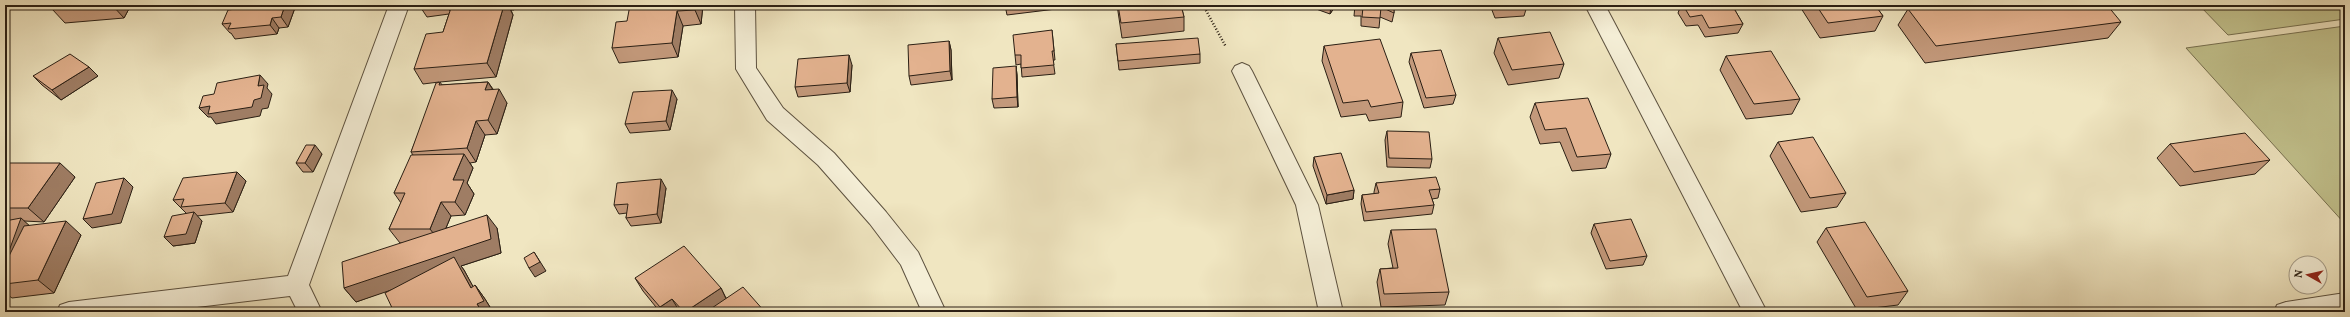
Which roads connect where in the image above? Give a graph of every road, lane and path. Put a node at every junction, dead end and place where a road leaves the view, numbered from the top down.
1 (399, 5) edge
2 (745, 5) edge
3 (1203, 5) edge
4 (1595, 5) edge
5 (1242, 71) joint
6 (297, 285) junction
7 (2345, 303) edge
8 (70, 312) edge
9 (310, 312) edge
10 (934, 312) edge
11 (1331, 312) edge
12 (1755, 312) edge
13 (2286, 312) edge

1 - 6 street
2 - 10 street
3 - 5 path
4 - 12 street
5 - 11 street
6 - 8 street
6 - 9 street
7 - 13 street

